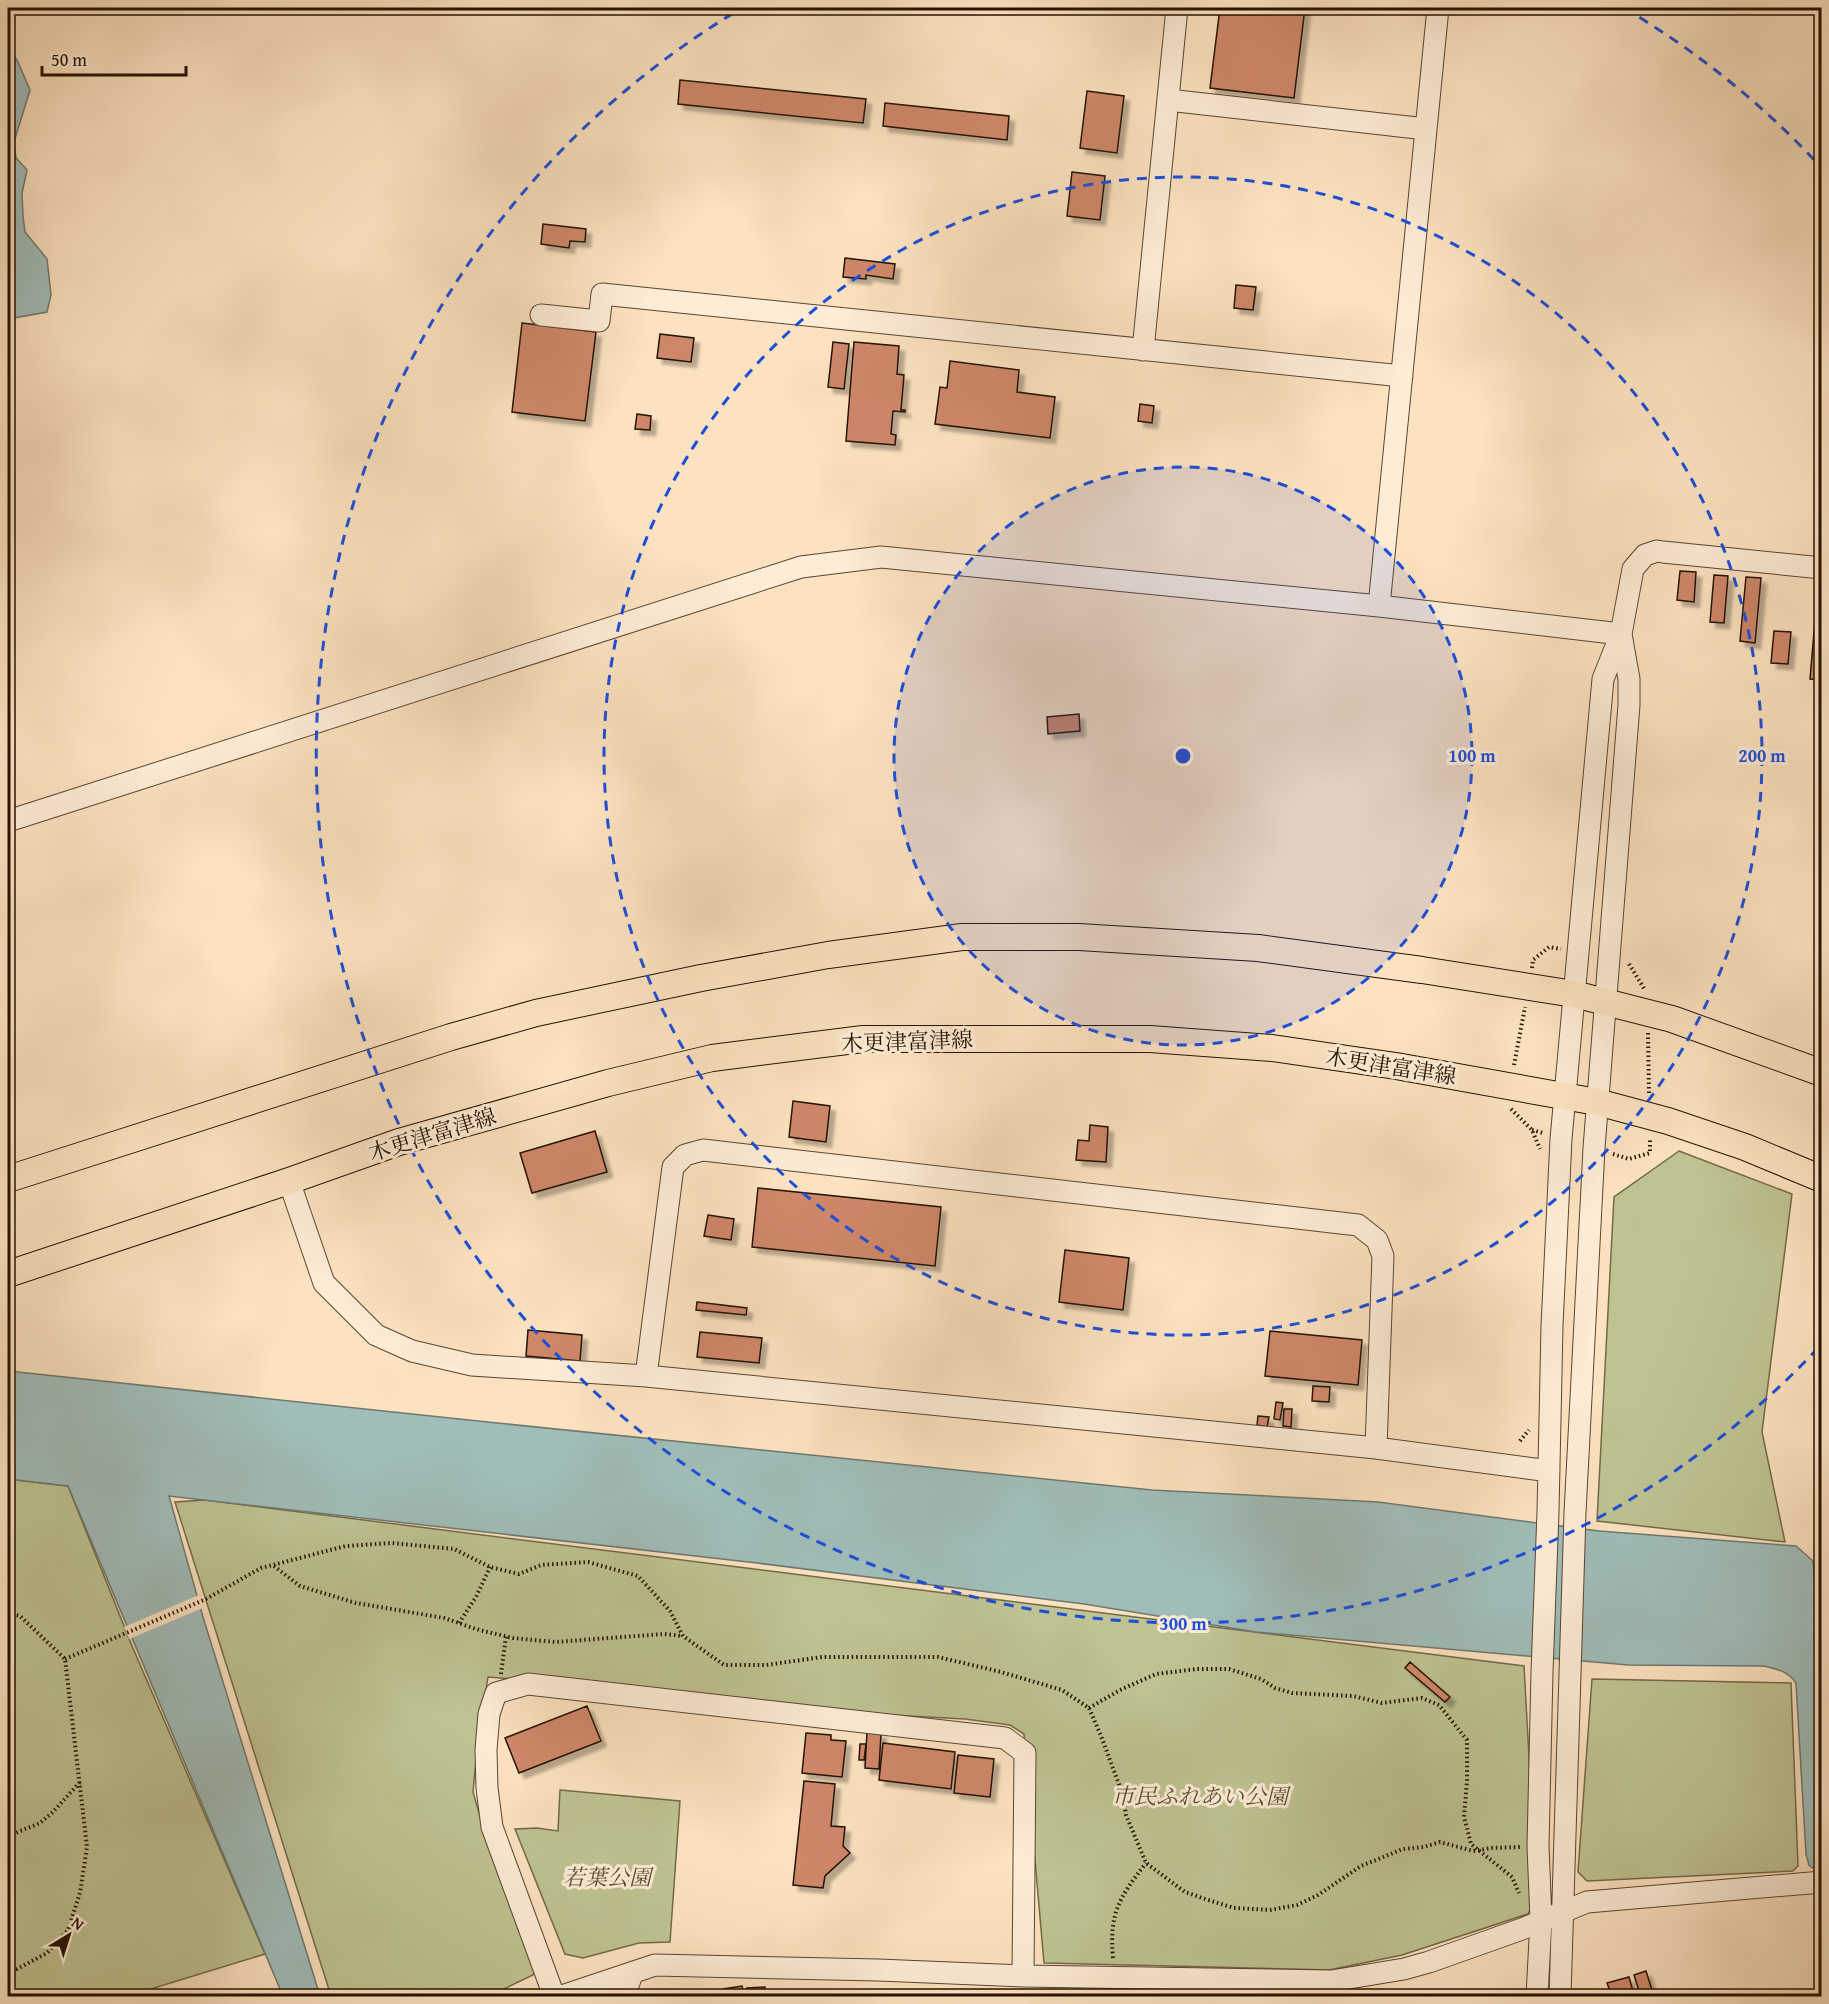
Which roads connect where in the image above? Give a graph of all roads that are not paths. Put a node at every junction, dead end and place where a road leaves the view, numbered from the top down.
1 (1177, 8) edge
2 (1438, 8) edge
3 (1168, 100) junction
4 (1426, 129) junction
5 (541, 315) dead end
6 (1143, 350) junction
7 (1402, 376) junction
8 (1821, 568) edge
9 (1379, 606) junction
10 (1621, 633) junction
11 (8, 821) edge
12 (1574, 994) junction
13 (1605, 1002) junction
14 (1821, 1073) edge
15 (1565, 1096) junction
16 (1597, 1102) junction
17 (8, 1179) edge
18 (1821, 1179) edge
19 (289, 1181) junction
20 (8, 1275) edge
21 (646, 1376) junction
22 (1376, 1448) junction
23 (1549, 1471) junction
24 (1821, 1882) edge
25 (1562, 1911) junction
26 (1541, 1920) junction
27 (633, 1972) junction
28 (1023, 1976) junction
29 (554, 1996) edge
30 (562, 1996) edge
31 (624, 1996) edge
32 (1538, 1996) edge
33 (1560, 1996) edge

1 - 3 street
2 - 4 street
3 - 4 street
3 - 6 street
4 - 7 street
5 - 6 street
6 - 7 street
7 - 9 street
8 - 10 street
9 - 10 street
9 - 11 street
10 - 12 street
10 - 13 street
12 - 13 main road
12 - 15 street
12 - 17 main road
13 - 14 main road
13 - 16 street
15 - 16 main road, 木更津富津線
15 - 19 main road, 木更津富津線
15 - 23 street
16 - 18 main road, 木更津富津線
16 - 25 street
19 - 20 main road, 木更津富津線
19 - 21 street
21 - 22 street
21 - 22 street
22 - 23 street
23 - 26 street
24 - 25 street
25 - 26 street
25 - 33 street
26 - 28 street
26 - 32 street
27 - 28 street
27 - 30 street
27 - 31 street
28 - 29 street

